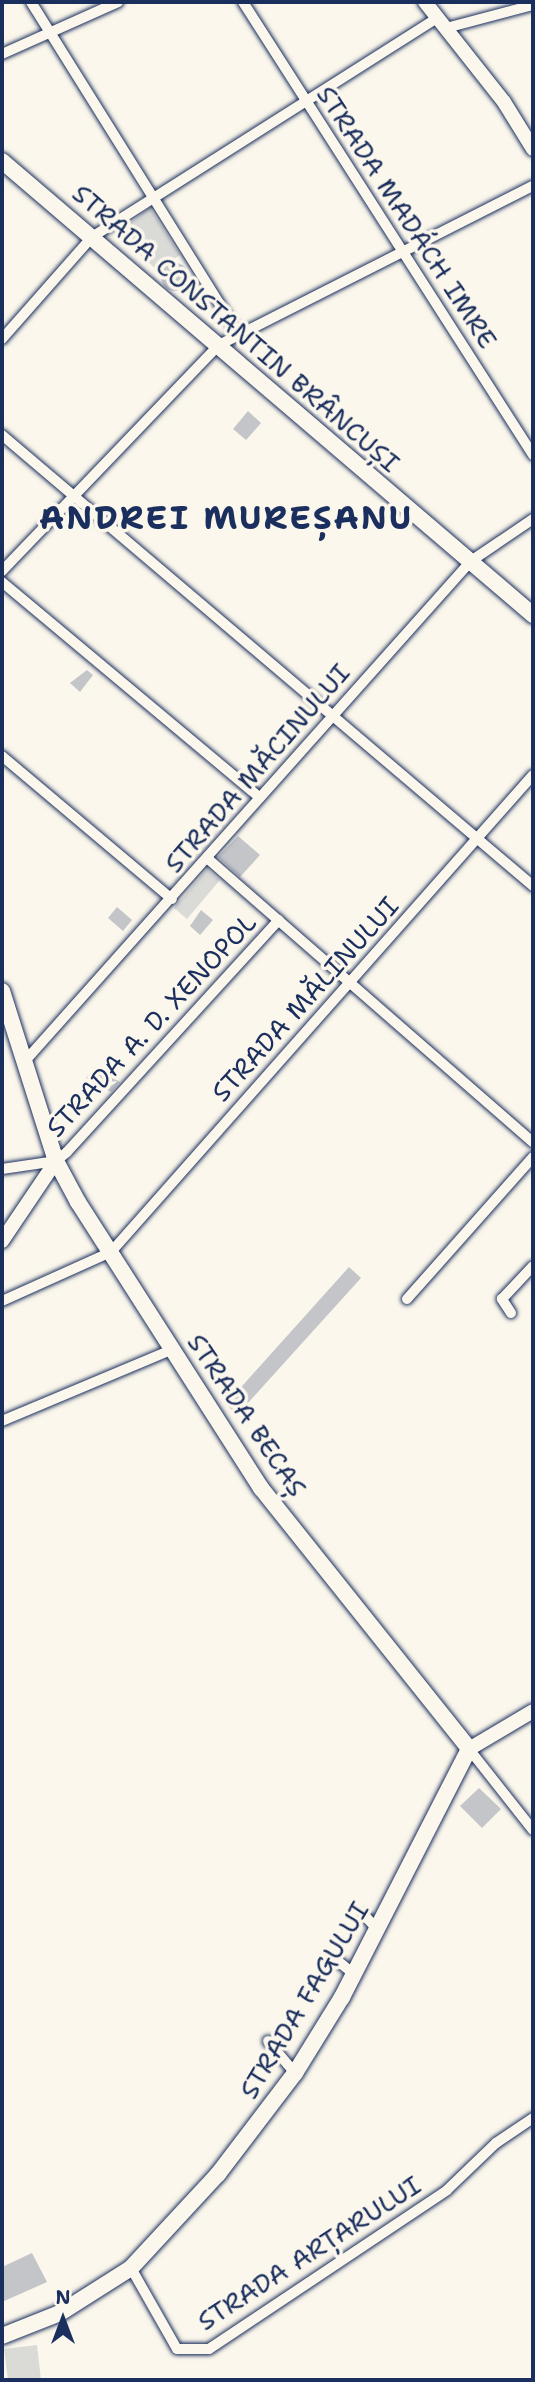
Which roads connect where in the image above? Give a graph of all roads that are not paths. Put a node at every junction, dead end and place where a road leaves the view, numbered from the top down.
1 (32, 2) edge
2 (118, 2) edge
3 (243, 2) edge
4 (425, 2) edge
5 (533, 5) edge
6 (441, 23) junction
7 (48, 31) junction
8 (2, 54) edge
9 (305, 102) junction
10 (533, 149) edge
11 (2, 161) edge
12 (533, 186) edge
13 (151, 198) junction
14 (92, 237) junction
15 (404, 252) junction
16 (239, 335) junction
17 (2, 339) edge
18 (219, 345) junction
19 (2, 435) edge
20 (533, 456) edge
21 (75, 497) junction
22 (533, 519) edge
23 (471, 561) junction
24 (2, 571) edge
25 (2, 582) edge
26 (533, 615) edge
27 (334, 715) junction
28 (2, 756) edge
29 (533, 775) edge
30 (260, 799) junction
31 (478, 838) junction
32 (207, 858) junction
33 (533, 886) edge
34 (172, 899) junction
35 (279, 920) junction
36 (351, 982) junction
37 (2, 991) edge
38 (5, 1009) edge
39 (25, 1061) junction
40 (533, 1142) edge
41 (533, 1157) edge
42 (56, 1161) junction
43 (2, 1169) edge
44 (2, 1241) edge
45 (111, 1252) junction
46 (533, 1266) edge
47 (407, 1298) dead end
48 (2, 1301) edge
49 (511, 1313) dead end
50 (173, 1349) junction
51 (2, 1420) edge
52 (533, 1711) edge
53 (469, 1749) junction
54 (533, 1830) edge
55 (365, 1916) dead end
56 (378, 1930) junction
57 (339, 1962) dead end
58 (354, 1974) junction
59 (268, 2041) dead end
60 (295, 2073) junction
61 (533, 2118) edge
62 (131, 2268) junction
63 (4, 2333) edge

1 - 7 street
2 - 7 street
3 - 9 street, STRADA MADÁCH IMRE
4 - 6 street
5 - 6 street
6 - 9 street
6 - 10 street
7 - 8 street
7 - 13 street
9 - 13 street
9 - 15 street, STRADA MADÁCH IMRE
11 - 14 main road, STRADA CONSTANTIN BRÂNCUȘI
12 - 15 street
13 - 14 street
13 - 16 street
14 - 17 street
14 - 18 main road, STRADA CONSTANTIN BRÂNCUȘI
15 - 16 street
15 - 20 street, STRADA MADÁCH IMRE
16 - 18 street
18 - 21 street
18 - 23 main road, STRADA CONSTANTIN BRÂNCUȘI
19 - 21 street
21 - 24 street
21 - 27 street
22 - 23 street, STRADA MĂCINULUI
23 - 26 main road, STRADA CONSTANTIN BRÂNCUȘI
23 - 27 street, STRADA MĂCINULUI
25 - 30 street
27 - 30 street, STRADA MĂCINULUI
27 - 31 street
28 - 34 street
29 - 31 street, STRADA MĂLINULUI
30 - 32 street, STRADA MĂCINULUI
31 - 33 street
31 - 36 street, STRADA MĂLINULUI
32 - 34 street, STRADA MĂCINULUI
32 - 35 street
34 - 39 street, STRADA MĂCINULUI
35 - 36 street
35 - 42 street, STRADA A. D. XENOPOL
36 - 40 street
36 - 45 street, STRADA MĂLINULUI
37 - 38 main road, STRADA BECAȘ
38 - 39 main road, STRADA BECAȘ
39 - 42 main road, STRADA BECAȘ
41 - 47 street
42 - 43 street
42 - 44 street
42 - 45 main road, STRADA BECAȘ
45 - 48 street
45 - 50 main road, STRADA BECAȘ
46 - 49 street
50 - 51 street
50 - 53 main road, STRADA BECAȘ
52 - 53 street
53 - 54 street
53 - 56 main road, STRADA FAGULUI
55 - 56 street
56 - 58 main road, STRADA FAGULUI
57 - 58 street
58 - 60 main road, STRADA FAGULUI
59 - 60 street
60 - 62 main road, STRADA FAGULUI
61 - 62 street, STRADA ARȚARULUI
62 - 63 main road, STRADA FAGULUI

